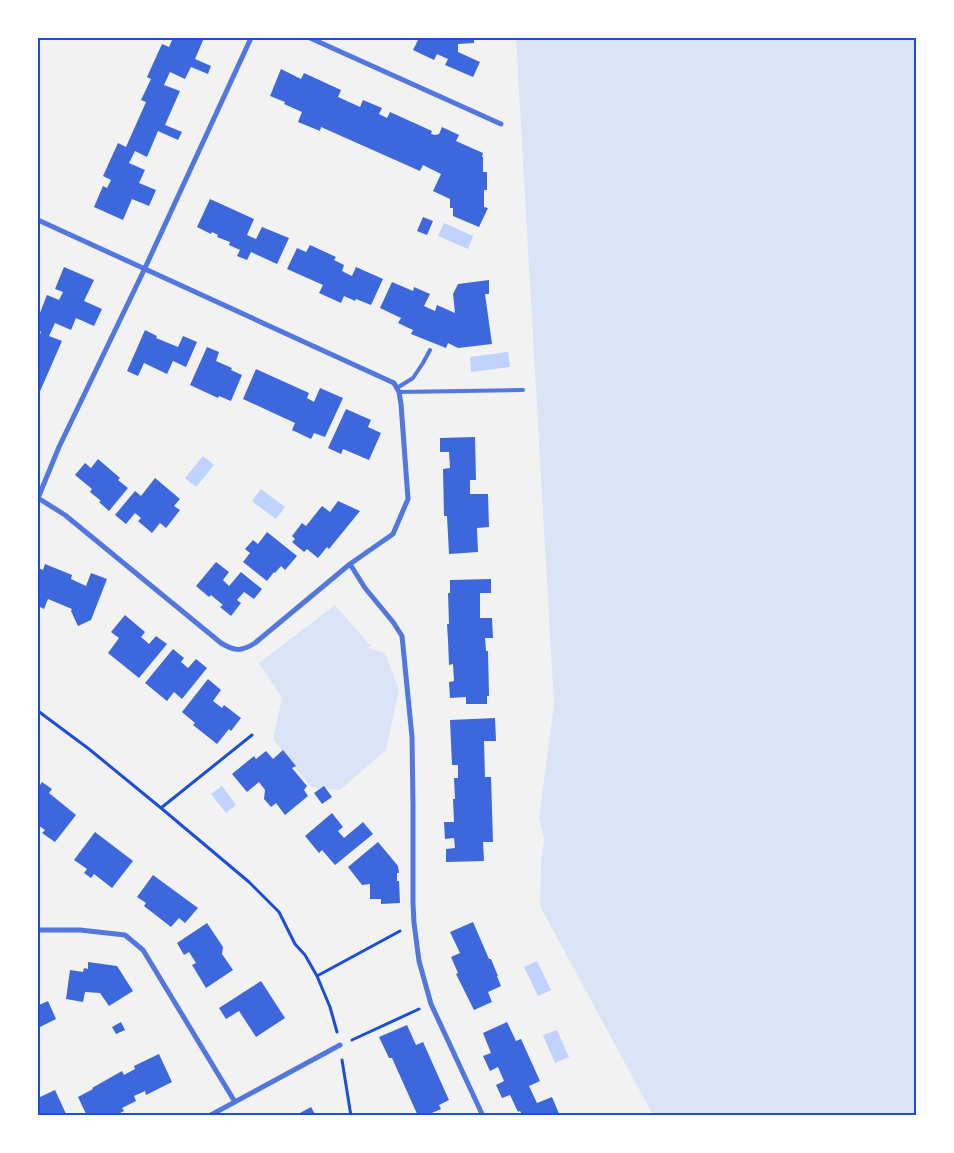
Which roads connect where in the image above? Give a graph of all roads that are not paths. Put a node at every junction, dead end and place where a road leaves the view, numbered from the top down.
1 (251, 38) edge
2 (310, 38) edge
3 (501, 124) dead end
4 (38, 220) edge
5 (145, 268) junction
6 (430, 350) dead end
7 (398, 390) junction
8 (523, 390) dead end
9 (38, 498) edge
10 (350, 564) junction
11 (38, 930) edge
12 (340, 1046) road end
13 (235, 1102) junction
14 (209, 1116) edge
15 (483, 1116) edge

1 - 5 street
2 - 3 street
4 - 5 street
5 - 7 street
5 - 9 street
6 - 7 lane
7 - 8 lane
7 - 10 street
9 - 10 street
10 - 15 street
11 - 13 street
12 - 13 street
13 - 14 street

